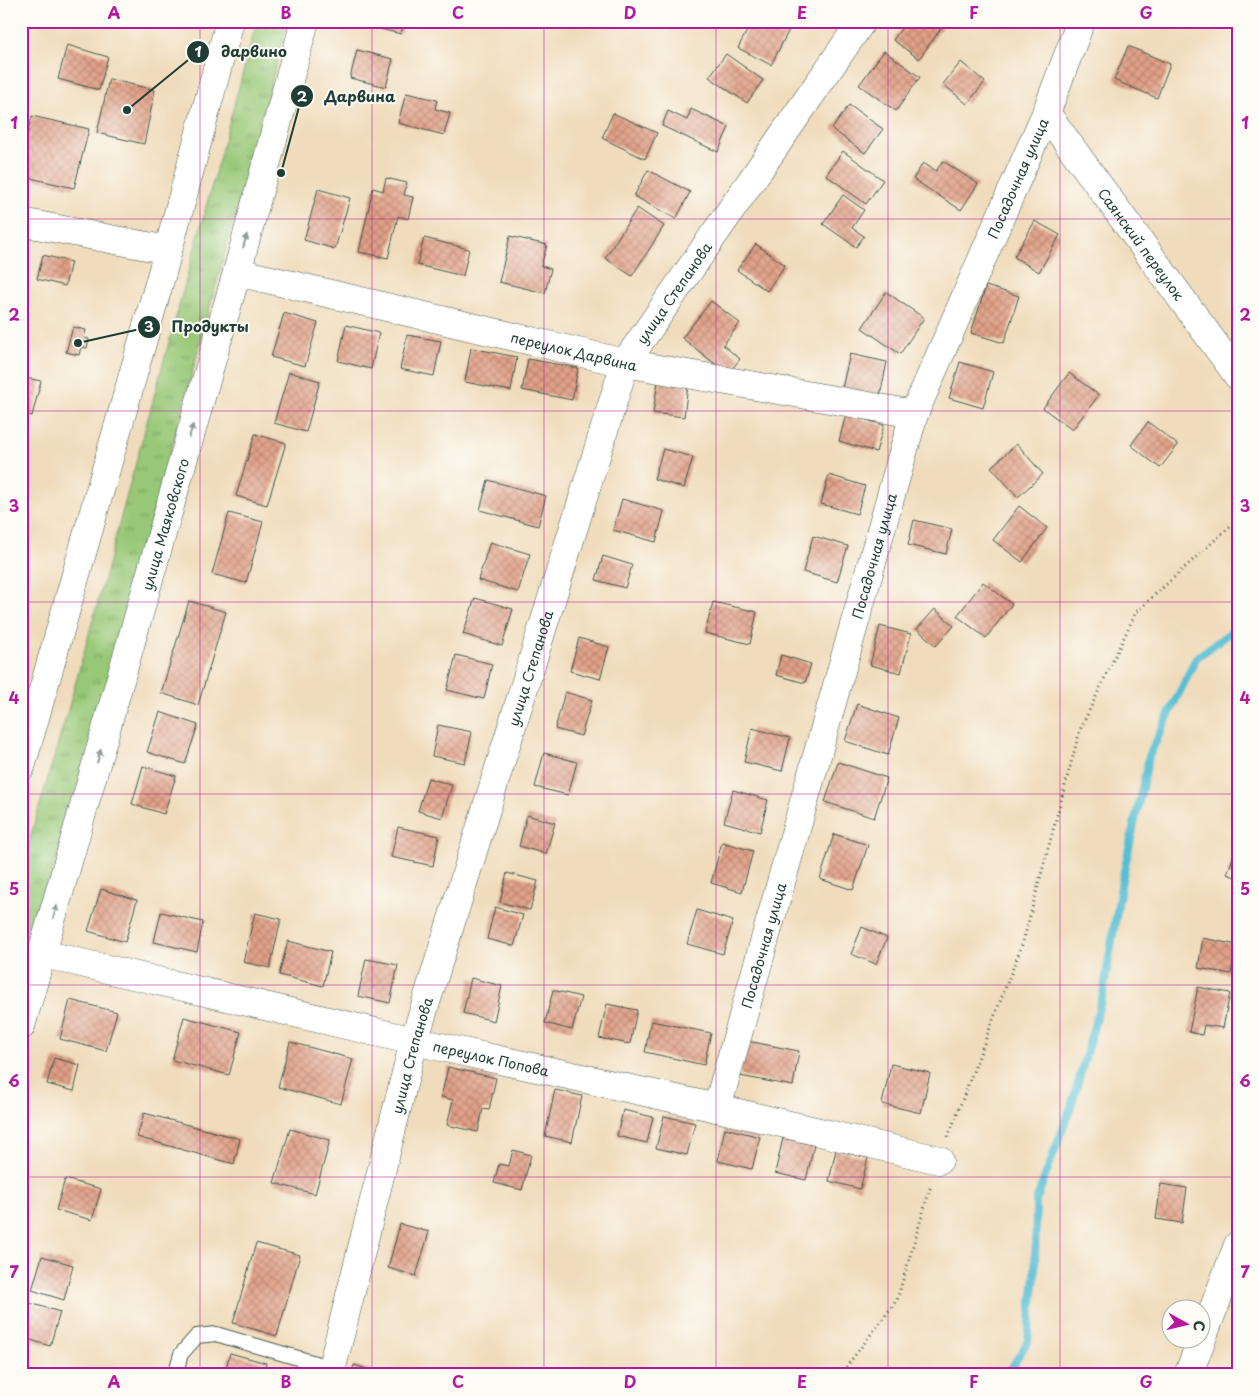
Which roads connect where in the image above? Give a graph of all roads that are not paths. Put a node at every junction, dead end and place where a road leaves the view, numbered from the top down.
1 (230, 21) edge
2 (305, 21) edge
3 (862, 21) edge
4 (1081, 21) edge
5 (1046, 113) junction
6 (21, 222) edge
7 (168, 250) junction
8 (236, 272) junction
9 (625, 363) junction
10 (1238, 376) edge
11 (914, 414) junction
12 (21, 767) edge
13 (43, 954) junction
14 (21, 1026) edge
15 (414, 1041) junction
16 (717, 1108) junction
17 (939, 1160) road end
18 (1238, 1245) edge
19 (331, 1372) edge
20 (175, 1375) edge
21 (1188, 1375) edge

1 - 7 street
8 -> 2 street, улица Маяковского
3 - 9 street, улица Степанова
4 - 5 street, Посадочная улица
5 - 10 street, Саянский переулок
5 - 11 street, Посадочная улица
6 - 7 street
7 - 12 street
8 - 9 street, переулок Дарвина
13 -> 8 street, улица Маяковского
9 - 11 street, переулок Дарвина
9 - 15 street, улица Степанова
11 - 16 street, Посадочная улица
13 - 14 street, улица Маяковского
13 - 15 street, переулок Попова
15 - 16 street, переулок Попова
15 - 19 street, улица Степанова
16 - 17 street, переулок Попова
18 - 21 street
19 - 20 lane

